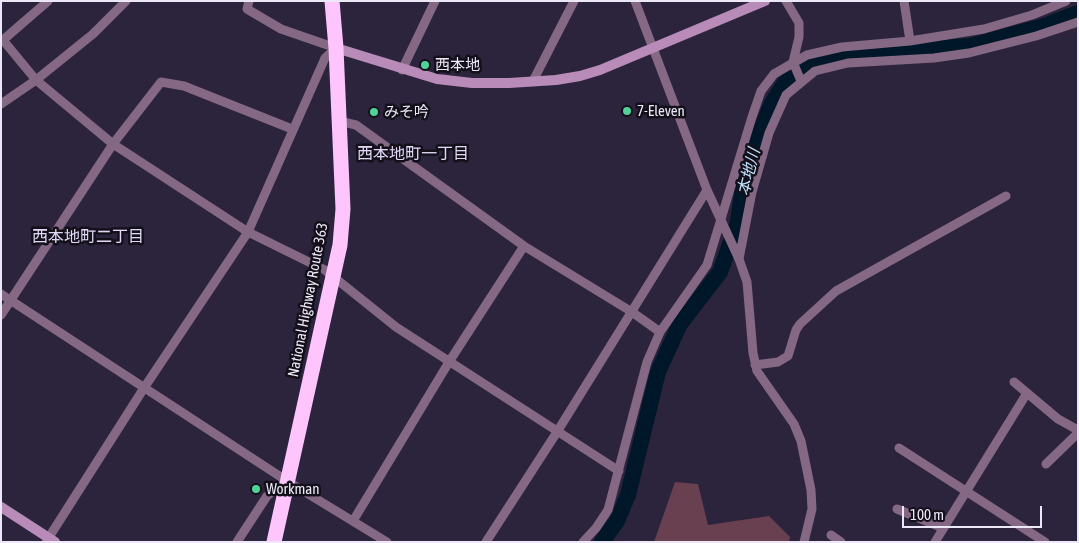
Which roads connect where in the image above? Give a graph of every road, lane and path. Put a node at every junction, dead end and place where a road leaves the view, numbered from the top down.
1 (48, 1) edge
2 (126, 1) edge
3 (249, 1) edge
4 (332, 1) edge
5 (435, 1) edge
6 (574, 1) edge
7 (635, 1) edge
8 (765, 1) edge
9 (786, 1) edge
10 (904, 1) edge
11 (1066, 1) edge
12 (1078, 22) edge
13 (910, 41) junction
14 (336, 48) junction
15 (653, 50) junction
16 (793, 62) junction
17 (402, 70) junction
18 (36, 80) junction
19 (533, 81) junction
20 (801, 81) junction
21 (1, 104) edge
22 (338, 121) junction
23 (292, 129) junction
24 (113, 144) junction
25 (707, 190) junction
26 (1006, 196) dead end
27 (720, 218) junction
28 (248, 232) junction
29 (524, 246) junction
30 (738, 259) junction
31 (333, 276) junction
32 (1, 294) edge
33 (10, 300) junction
34 (632, 312) junction
35 (1, 315) edge
36 (660, 332) junction
37 (449, 362) junction
38 (756, 365) junction
39 (1014, 382) dead end
40 (144, 388) junction
41 (1027, 393) junction
42 (1078, 431) edge
43 (556, 432) junction
44 (899, 448) dead end
45 (1046, 464) dead end
46 (619, 471) junction
47 (288, 481) junction
48 (966, 490) junction
49 (1, 507) edge
50 (897, 509) dead end
51 (353, 521) junction
52 (943, 528) junction
53 (831, 535) dead end
54 (50, 540) edge
55 (238, 542) edge
56 (274, 542) edge
57 (387, 542) edge
58 (486, 542) edge
59 (583, 542) edge
60 (804, 542) edge
61 (841, 542) edge
62 (935, 542) edge
63 (1045, 542) edge

1 - 18 street
2 - 18 street
3 - 14 street
4 - 14 highway, National Highway Route 363
5 - 17 street
6 - 19 street
7 - 15 street
8 - 15 street
9 - 16 street
10 - 13 street
11 - 13 street
12 - 20 street
13 - 16 street
14 - 17 street
14 - 22 highway, National Highway Route 363
14 - 23 street
15 - 19 street
15 - 25 street
16 - 20 street
16 - 27 street
17 - 19 street
18 - 21 street
18 - 24 street
20 - 30 street
22 - 29 street
22 - 31 highway, National Highway Route 363
23 - 24 street
23 - 28 street
24 - 28 street
24 - 33 street
25 - 27 street
25 - 34 street
26 - 38 street
27 - 30 street
27 - 36 street
28 - 31 street
28 - 40 street
29 - 34 street
29 - 37 street
30 - 38 street
31 - 37 street
31 - 47 highway, National Highway Route 363
32 - 33 street
33 - 35 street
33 - 40 street
34 - 36 street
34 - 43 street
36 - 46 street
37 - 43 street
37 - 51 street
38 - 60 street
39 - 41 street
40 - 47 street
40 - 54 street
41 - 42 street
41 - 48 street
42 - 45 street
43 - 46 street
43 - 58 street
44 - 48 street
46 - 59 street
47 - 51 street
47 - 55 street
47 - 56 highway, National Highway Route 363
48 - 52 street
48 - 63 street
49 - 54 street
50 - 52 street
51 - 57 street
52 - 62 street
53 - 61 street

